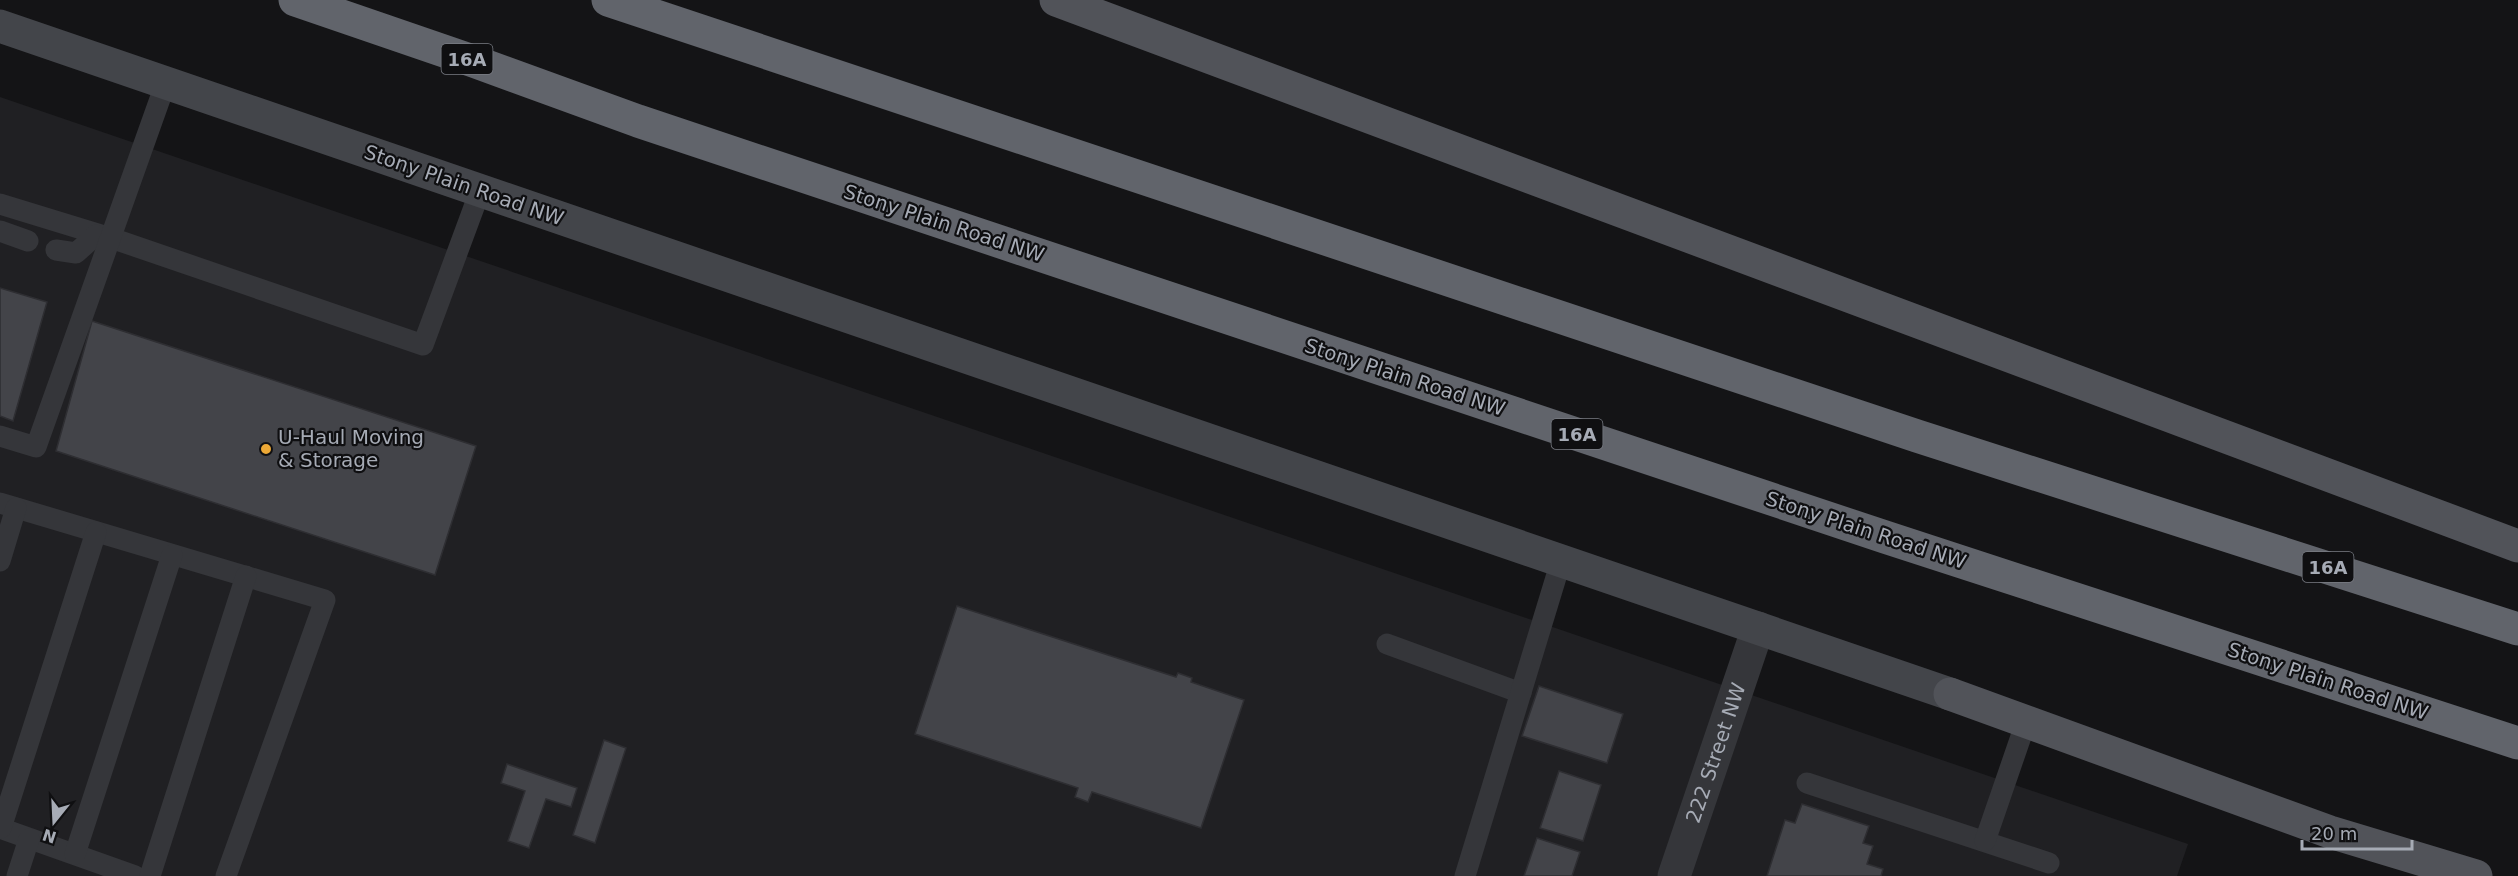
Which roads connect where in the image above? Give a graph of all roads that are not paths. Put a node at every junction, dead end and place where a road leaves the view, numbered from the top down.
1 (295, 0) edge
2 (608, 0) edge
3 (1056, 0) edge
4 (0, 26) edge
5 (166, 82) junction
6 (480, 191) junction
7 (0, 204) edge
8 (0, 231) edge
9 (103, 236) junction
10 (28, 241) dead end
11 (56, 250) dead end
12 (0, 436) edge
13 (8, 506) edge
14 (96, 532) junction
15 (2518, 546) edge
16 (171, 555) junction
17 (0, 561) edge
18 (1561, 561) junction
19 (246, 576) junction
20 (1758, 628) junction
21 (2518, 629) edge
22 (1387, 644) dead end
23 (1521, 693) junction
24 (2026, 722) junction
25 (2518, 742) edge
26 (1807, 783) dead end
27 (0, 828) edge
28 (29, 839) junction
29 (1984, 841) junction
30 (75, 854) junction
31 (2049, 863) dead end
32 (124, 874) edge
33 (17, 876) edge
34 (150, 876) edge
35 (226, 876) edge
36 (1465, 876) edge
37 (1674, 876) edge
38 (2476, 876) edge

1 - 25 highway, Stony Plain Road NW / 16A
2 - 21 highway, 16A
3 - 15 main road
4 - 5 main road, Stony Plain Road NW
5 - 6 main road, Stony Plain Road NW
5 - 9 lane
6 - 9 lane
6 - 18 main road, Stony Plain Road NW
7 - 9 lane
8 - 10 lane
9 - 11 lane
9 - 12 lane
13 - 14 lane
13 - 17 lane
14 - 16 lane
14 - 27 lane
16 - 19 lane
16 - 30 lane
18 - 20 main road, Stony Plain Road NW
18 - 23 lane
19 - 34 lane
19 - 35 lane
20 - 24 main road, Stony Plain Road NW
20 - 37 street, 222 Street NW
22 - 23 lane
23 - 36 lane
24 - 29 lane
24 - 38 main road
26 - 29 lane
27 - 28 lane
28 - 30 lane
28 - 33 lane
29 - 31 lane
30 - 32 lane

